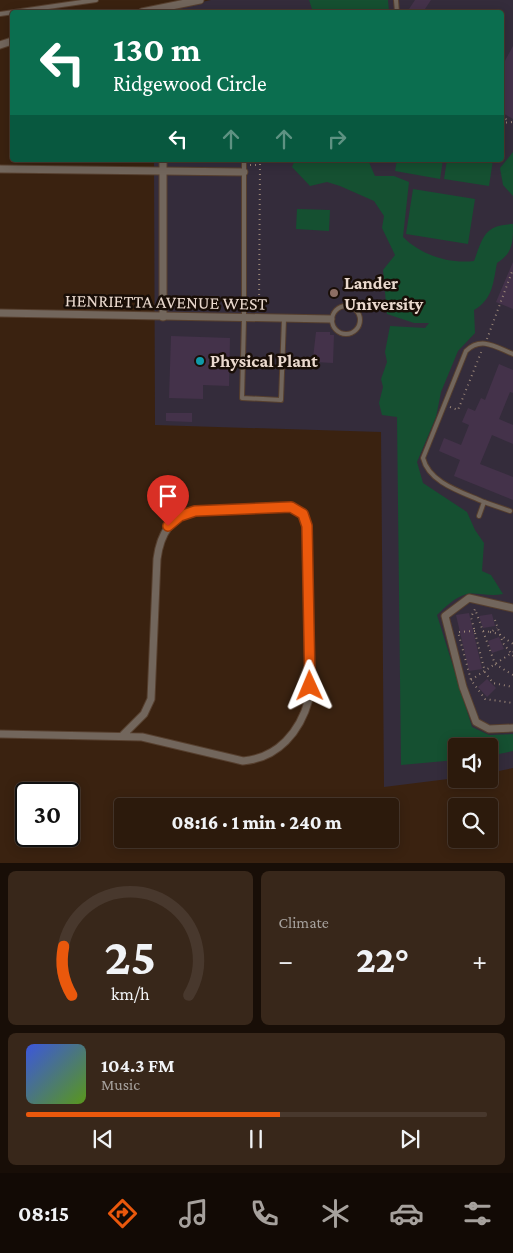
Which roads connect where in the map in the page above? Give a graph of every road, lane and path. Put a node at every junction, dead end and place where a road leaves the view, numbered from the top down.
1 (96, 0) edge
2 (200, 0) edge
3 (165, 7) edge
4 (27, 10) edge
5 (151, 10) edge
6 (163, 162) edge
7 (260, 165) joint
8 (244, 166) edge
9 (0, 169) edge
10 (163, 171) junction
11 (0, 314) edge
12 (163, 317) junction
13 (244, 318) junction
14 (259, 318) junction
15 (284, 319) junction
16 (331, 319) junction
17 (513, 354) edge
18 (484, 502) junction
19 (510, 511) dead end
20 (478, 516) dead end
21 (513, 608) edge
22 (495, 620) dead end
23 (497, 628) junction
24 (475, 631) junction
25 (483, 631) junction
26 (490, 632) junction
27 (499, 634) junction
28 (513, 644) edge
29 (512, 653) edge
30 (513, 656) edge
31 (496, 664) junction
32 (485, 672) junction
33 (513, 675) edge
34 (471, 680) junction
35 (513, 687) edge
36 (513, 703) edge
37 (513, 728) edge
38 (0, 734) edge
39 (123, 735) junction

1 - 4 lane
2 - 3 street
3 - 5 street
6 - 10 street
7 - 8 path
7 - 14 path
8 - 10 street
8 - 13 lane
9 - 10 street
10 - 12 street
11 - 12 street, HENRIETTA AVENUE WEST
12 - 13 street, HENRIETTA AVENUE WEST
13 - 14 street, HENRIETTA AVENUE WEST
13 - 15 lane
14 - 15 street, HENRIETTA AVENUE WEST
15 - 16 street, HENRIETTA AVENUE WEST
16 - 16 lane
17 - 18 lane
18 - 19 lane
18 - 20 lane
21 - 37 street
22 - 23 path
23 - 26 path
23 - 27 path
24 - 25 path
24 - 32 path
24 - 34 path
25 - 26 path
25 - 31 path
26 - 27 path
27 - 28 path
27 - 29 path
29 - 30 path
29 - 31 path
31 - 32 path
31 - 33 path
32 - 34 path
32 - 35 path
34 - 36 path
38 - 39 street
39 - 39 street

